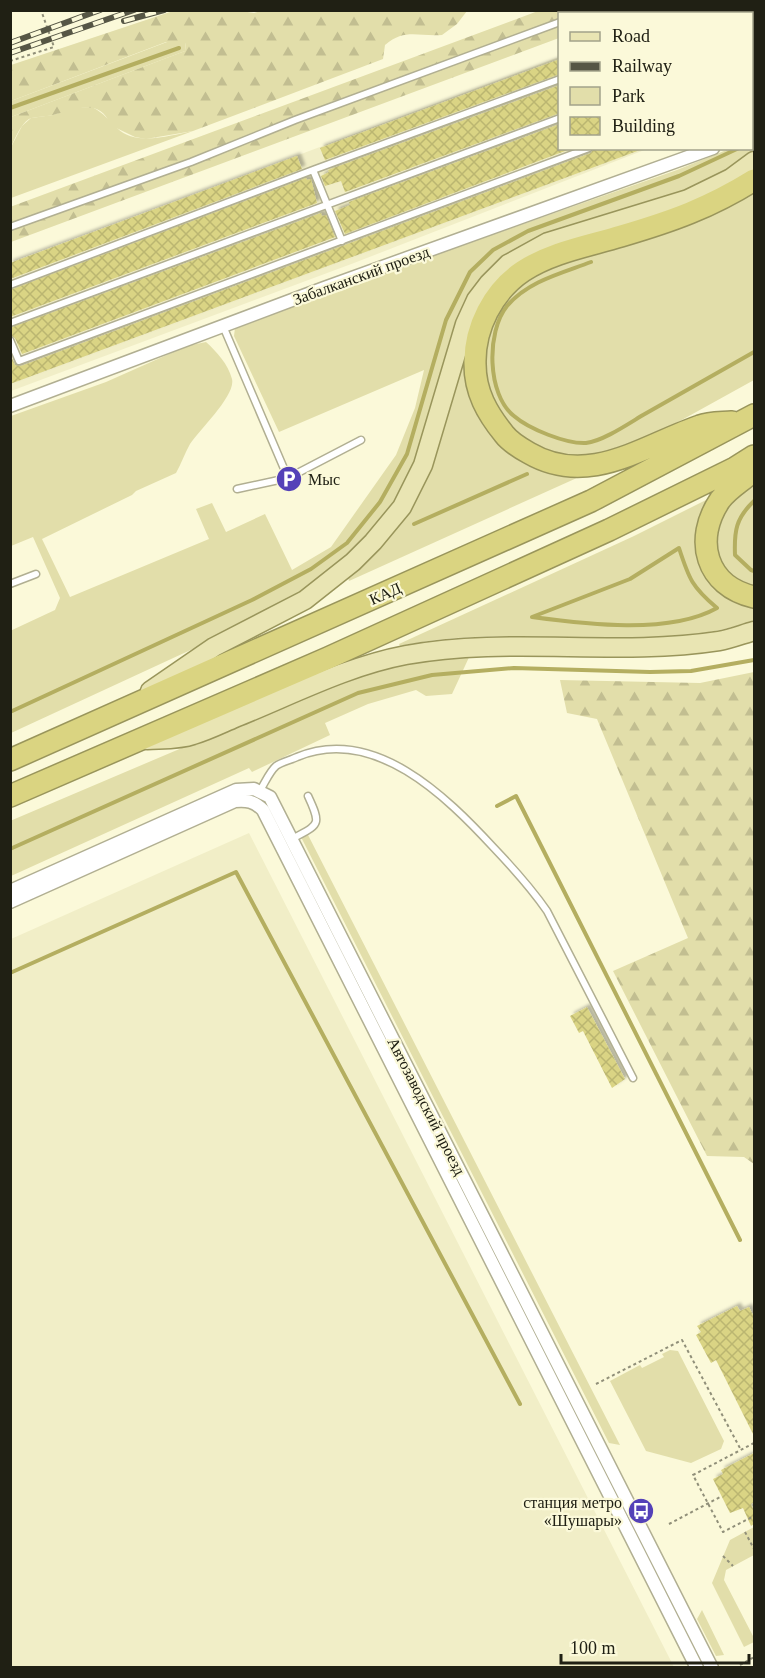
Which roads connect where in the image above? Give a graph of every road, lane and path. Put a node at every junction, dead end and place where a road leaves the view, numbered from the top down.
1 (41, 10) edge
2 (558, 23) edge
3 (10, 61) edge
4 (558, 80) edge
5 (558, 119) edge
6 (584, 150) edge
7 (707, 150) edge
8 (754, 161) edge
9 (313, 170) junction
10 (754, 180) edge
11 (326, 205) junction
12 (10, 228) edge
13 (342, 241) junction
14 (10, 285) edge
15 (10, 323) edge
16 (223, 326) junction
17 (10, 340) edge
18 (10, 406) edge
19 (748, 418) edge
20 (361, 440) dead end
21 (754, 456) edge
22 (754, 470) edge
23 (288, 478) junction
24 (237, 489) dead end
25 (36, 574) dead end
26 (10, 584) edge
27 (754, 597) edge
28 (754, 631) edge
29 (123, 709) junction
30 (134, 741) junction
31 (10, 760) edge
32 (260, 791) junction
33 (10, 796) edge
34 (308, 796) dead end
35 (252, 802) junction
36 (292, 839) junction
37 (10, 891) edge
38 (10, 902) edge
39 (633, 1078) dead end
40 (596, 1384) dead end
41 (754, 1443) edge
42 (741, 1450) junction
43 (722, 1496) dead end
44 (708, 1503) junction
45 (754, 1516) edge
46 (669, 1524) dead end
47 (745, 1532) dead end
48 (754, 1549) edge
49 (723, 1556) dead end
50 (733, 1566) dead end
51 (754, 1657) edge
52 (740, 1665) dead end
53 (697, 1668) edge
54 (712, 1668) edge

1 - 3 path
2 - 12 lane
4 - 9 lane
5 - 11 lane
6 - 13 lane
7 - 16 street, Забалканский проезд
8 - 29 main road
9 - 11 lane
9 - 14 lane
10 - 19 highway
11 - 13 lane
11 - 15 lane
13 - 17 lane
16 - 18 street, Забалканский проезд
16 - 23 lane
19 - 29 highway, КАД
20 - 23 lane
21 - 30 highway
22 - 27 highway
23 - 24 lane
25 - 26 lane
28 - 30 main road
29 - 31 highway, КАД
30 - 33 highway
32 - 35 lane
32 - 36 street, Автозаводский проезд
32 - 37 street
32 - 39 lane
34 - 36 lane
35 - 38 street
35 - 53 street, Автозаводский проезд
36 - 54 street, Автозаводский проезд
40 - 42 path
41 - 42 path
42 - 44 path
43 - 44 path
44 - 45 path
44 - 46 path
47 - 48 path
49 - 50 path
51 - 52 path

